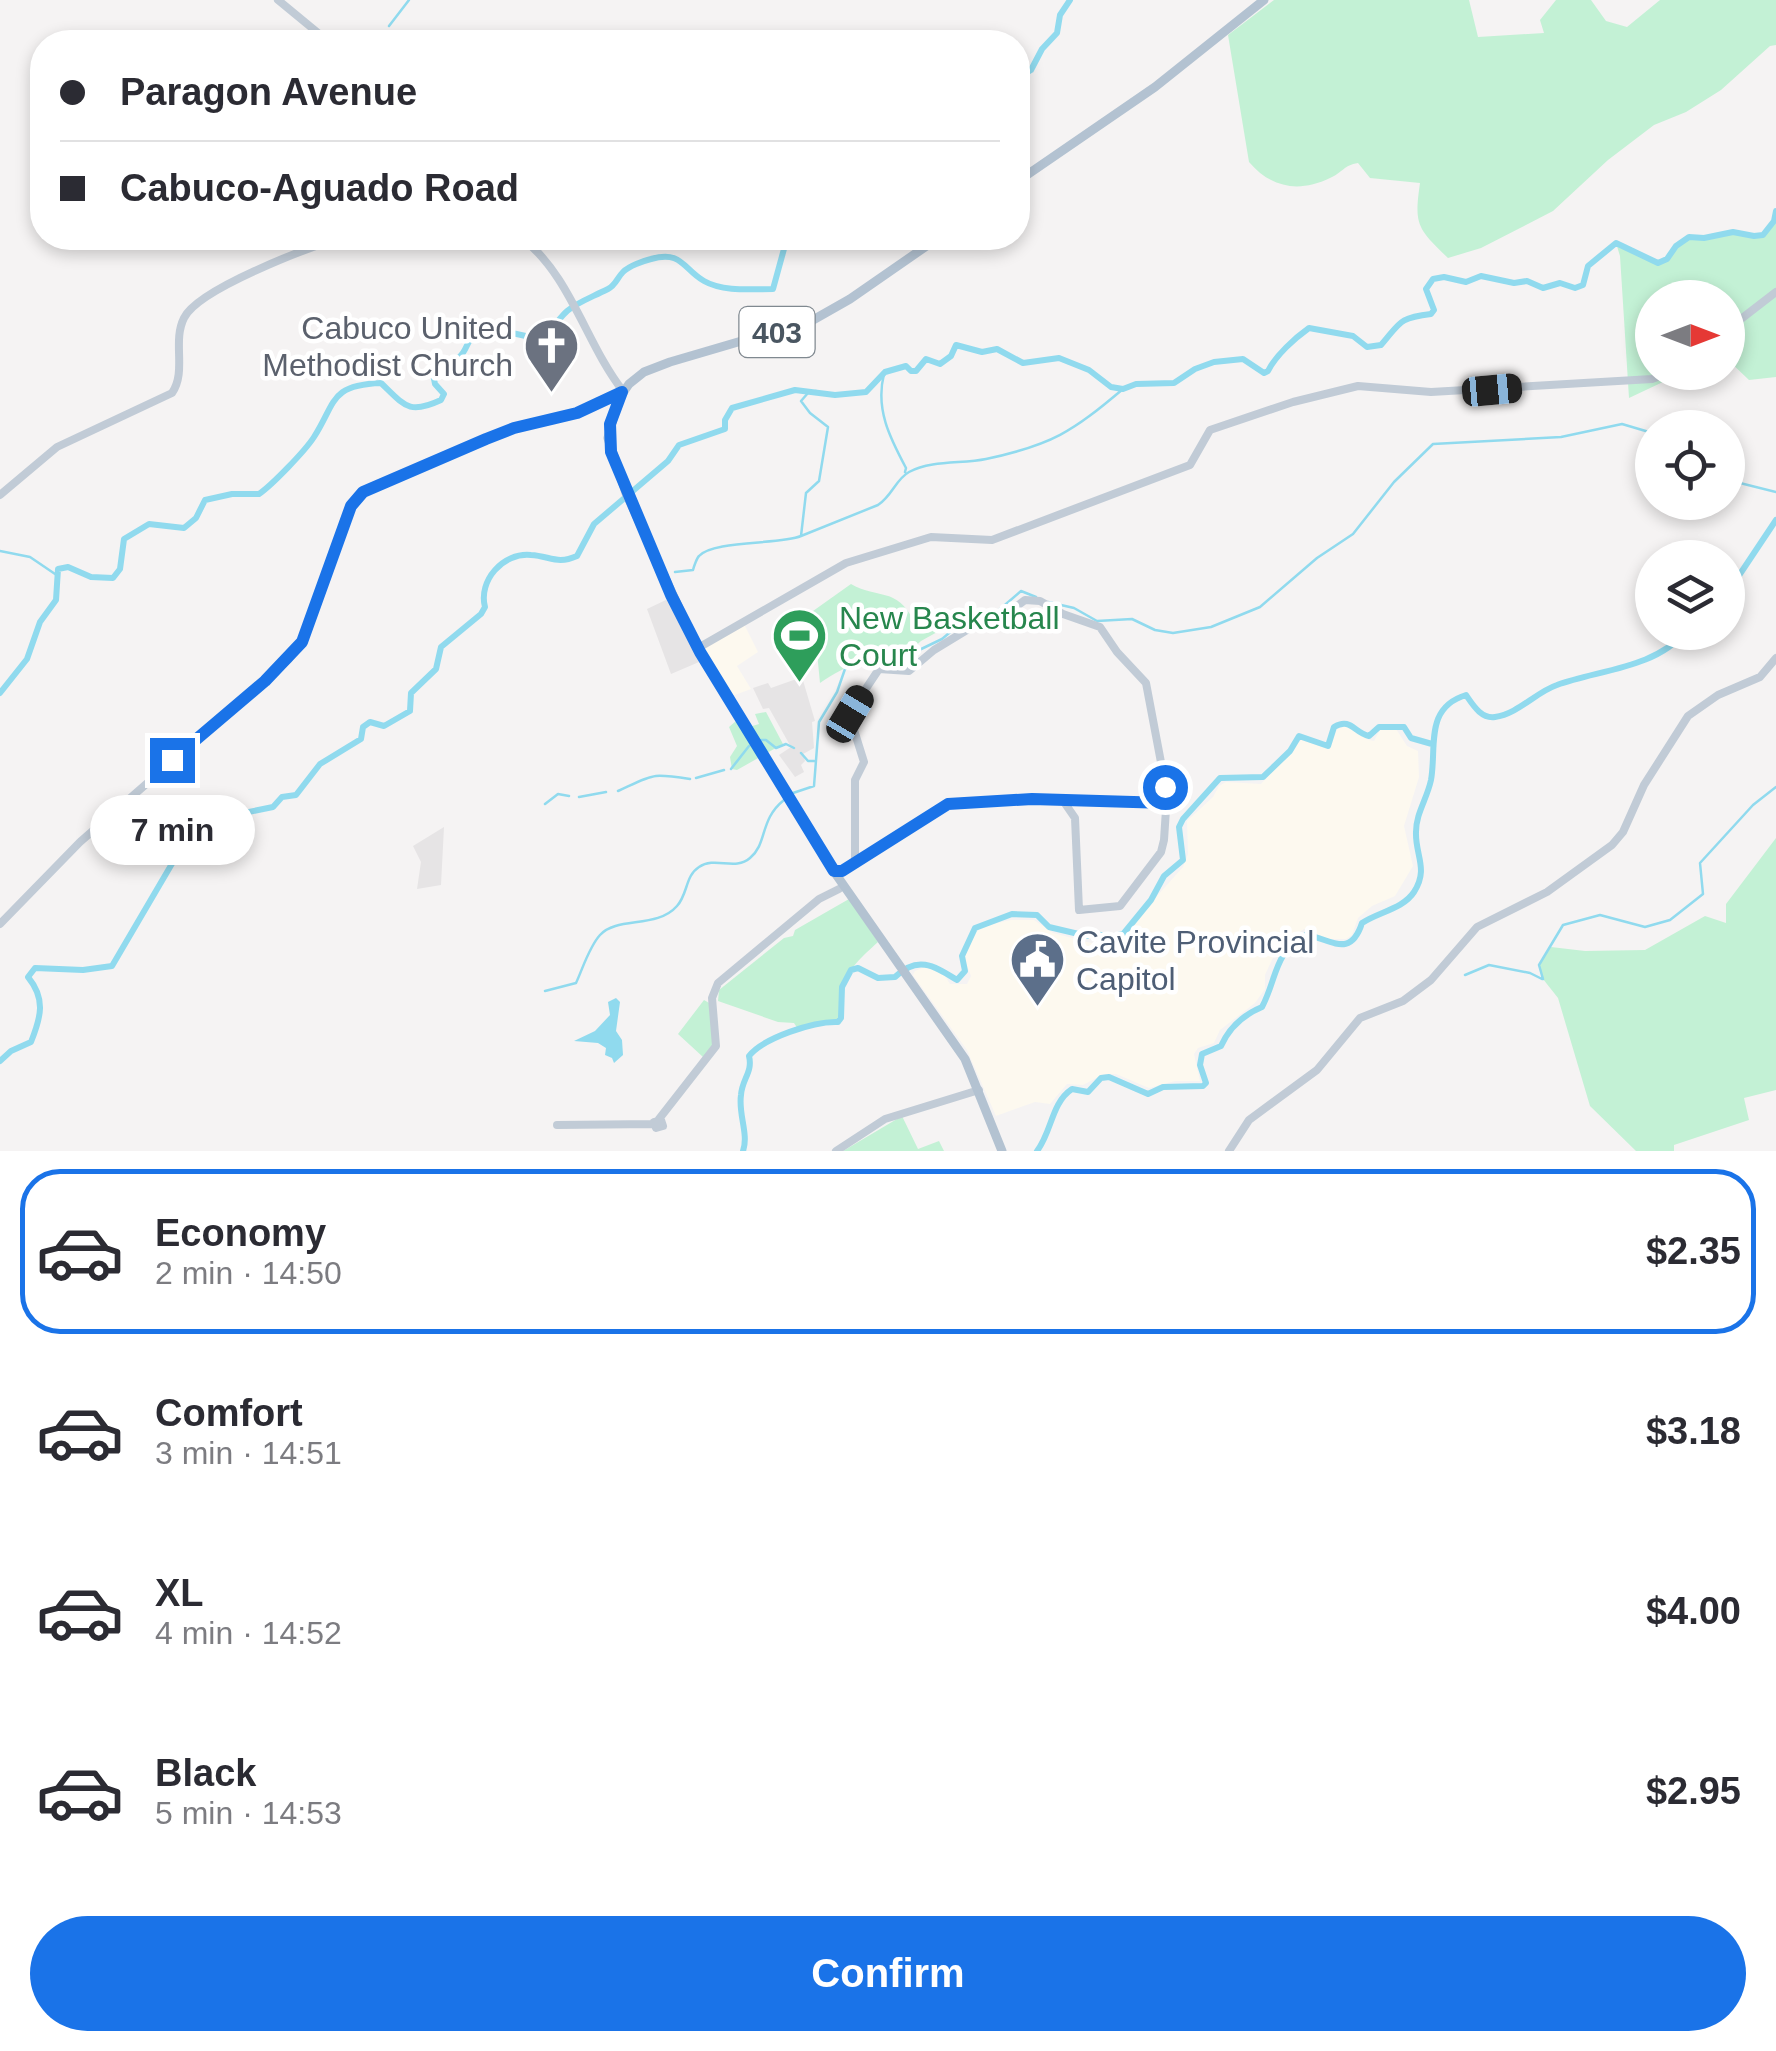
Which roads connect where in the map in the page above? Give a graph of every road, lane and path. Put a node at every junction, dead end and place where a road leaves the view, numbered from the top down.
1 (278, 0) edge
2 (1264, 0) edge
3 (314, 30) edge
4 (1030, 173) edge
5 (305, 250) edge
6 (536, 250) edge
7 (921, 250) edge
8 (1776, 292) edge
9 (1745, 316) edge
10 (1635, 380) edge
11 (623, 392) junction
12 (0, 494) edge
13 (698, 648) junction
14 (1776, 658) edge
15 (1064, 802) junction
16 (1167, 803) junction
17 (855, 862) junction
18 (839, 878) junction
19 (0, 924) edge
20 (979, 1090) junction
21 (557, 1125) dead end
22 (836, 1151) edge
23 (1002, 1151) edge
24 (1229, 1151) edge

1 - 3 street
2 - 4 main road
5 - 12 street
6 - 11 street
7 - 11 main road, 403
8 - 9 street
10 - 13 street
11 - 13 main road
11 - 19 street
13 - 18 main road
14 - 24 street
15 - 16 street
15 - 16 street
15 - 17 street
16 - 17 street
17 - 18 street
18 - 20 main road
18 - 21 street
20 - 22 street
20 - 23 main road

